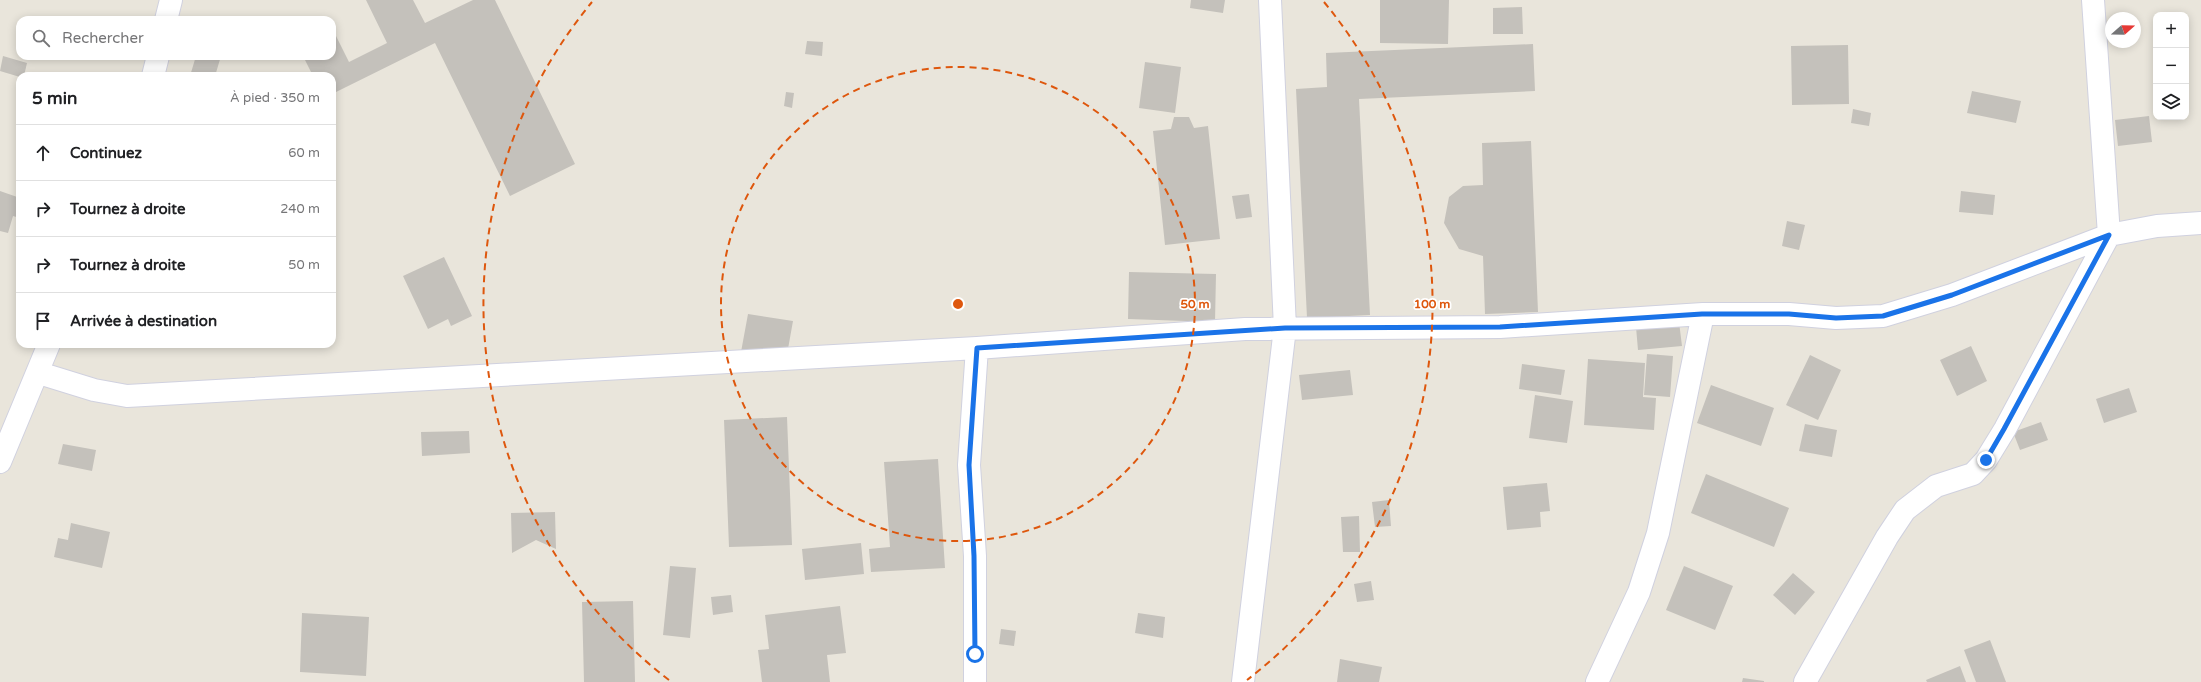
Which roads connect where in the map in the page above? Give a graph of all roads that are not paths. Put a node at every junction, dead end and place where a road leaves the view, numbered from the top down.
1 (171, 0) edge
2 (1270, 0) edge
3 (2093, 0) edge
4 (167, 16) edge
5 (157, 60) edge
6 (154, 72) edge
7 (2201, 223) edge
8 (2109, 235) junction
9 (1702, 314) junction
10 (1285, 328) junction
11 (48, 348) edge
12 (977, 348) junction
13 (39, 373) junction
14 (3, 450) edge
15 (975, 682) edge
16 (1243, 682) edge
17 (1597, 682) edge
18 (1805, 682) edge

1 - 4 street
2 - 10 street
3 - 8 street
5 - 6 street
7 - 8 street
8 - 9 street
8 - 18 street
9 - 10 street
9 - 17 street
10 - 12 street
10 - 16 street
11 - 13 street
12 - 13 street
12 - 15 street
13 - 14 street

